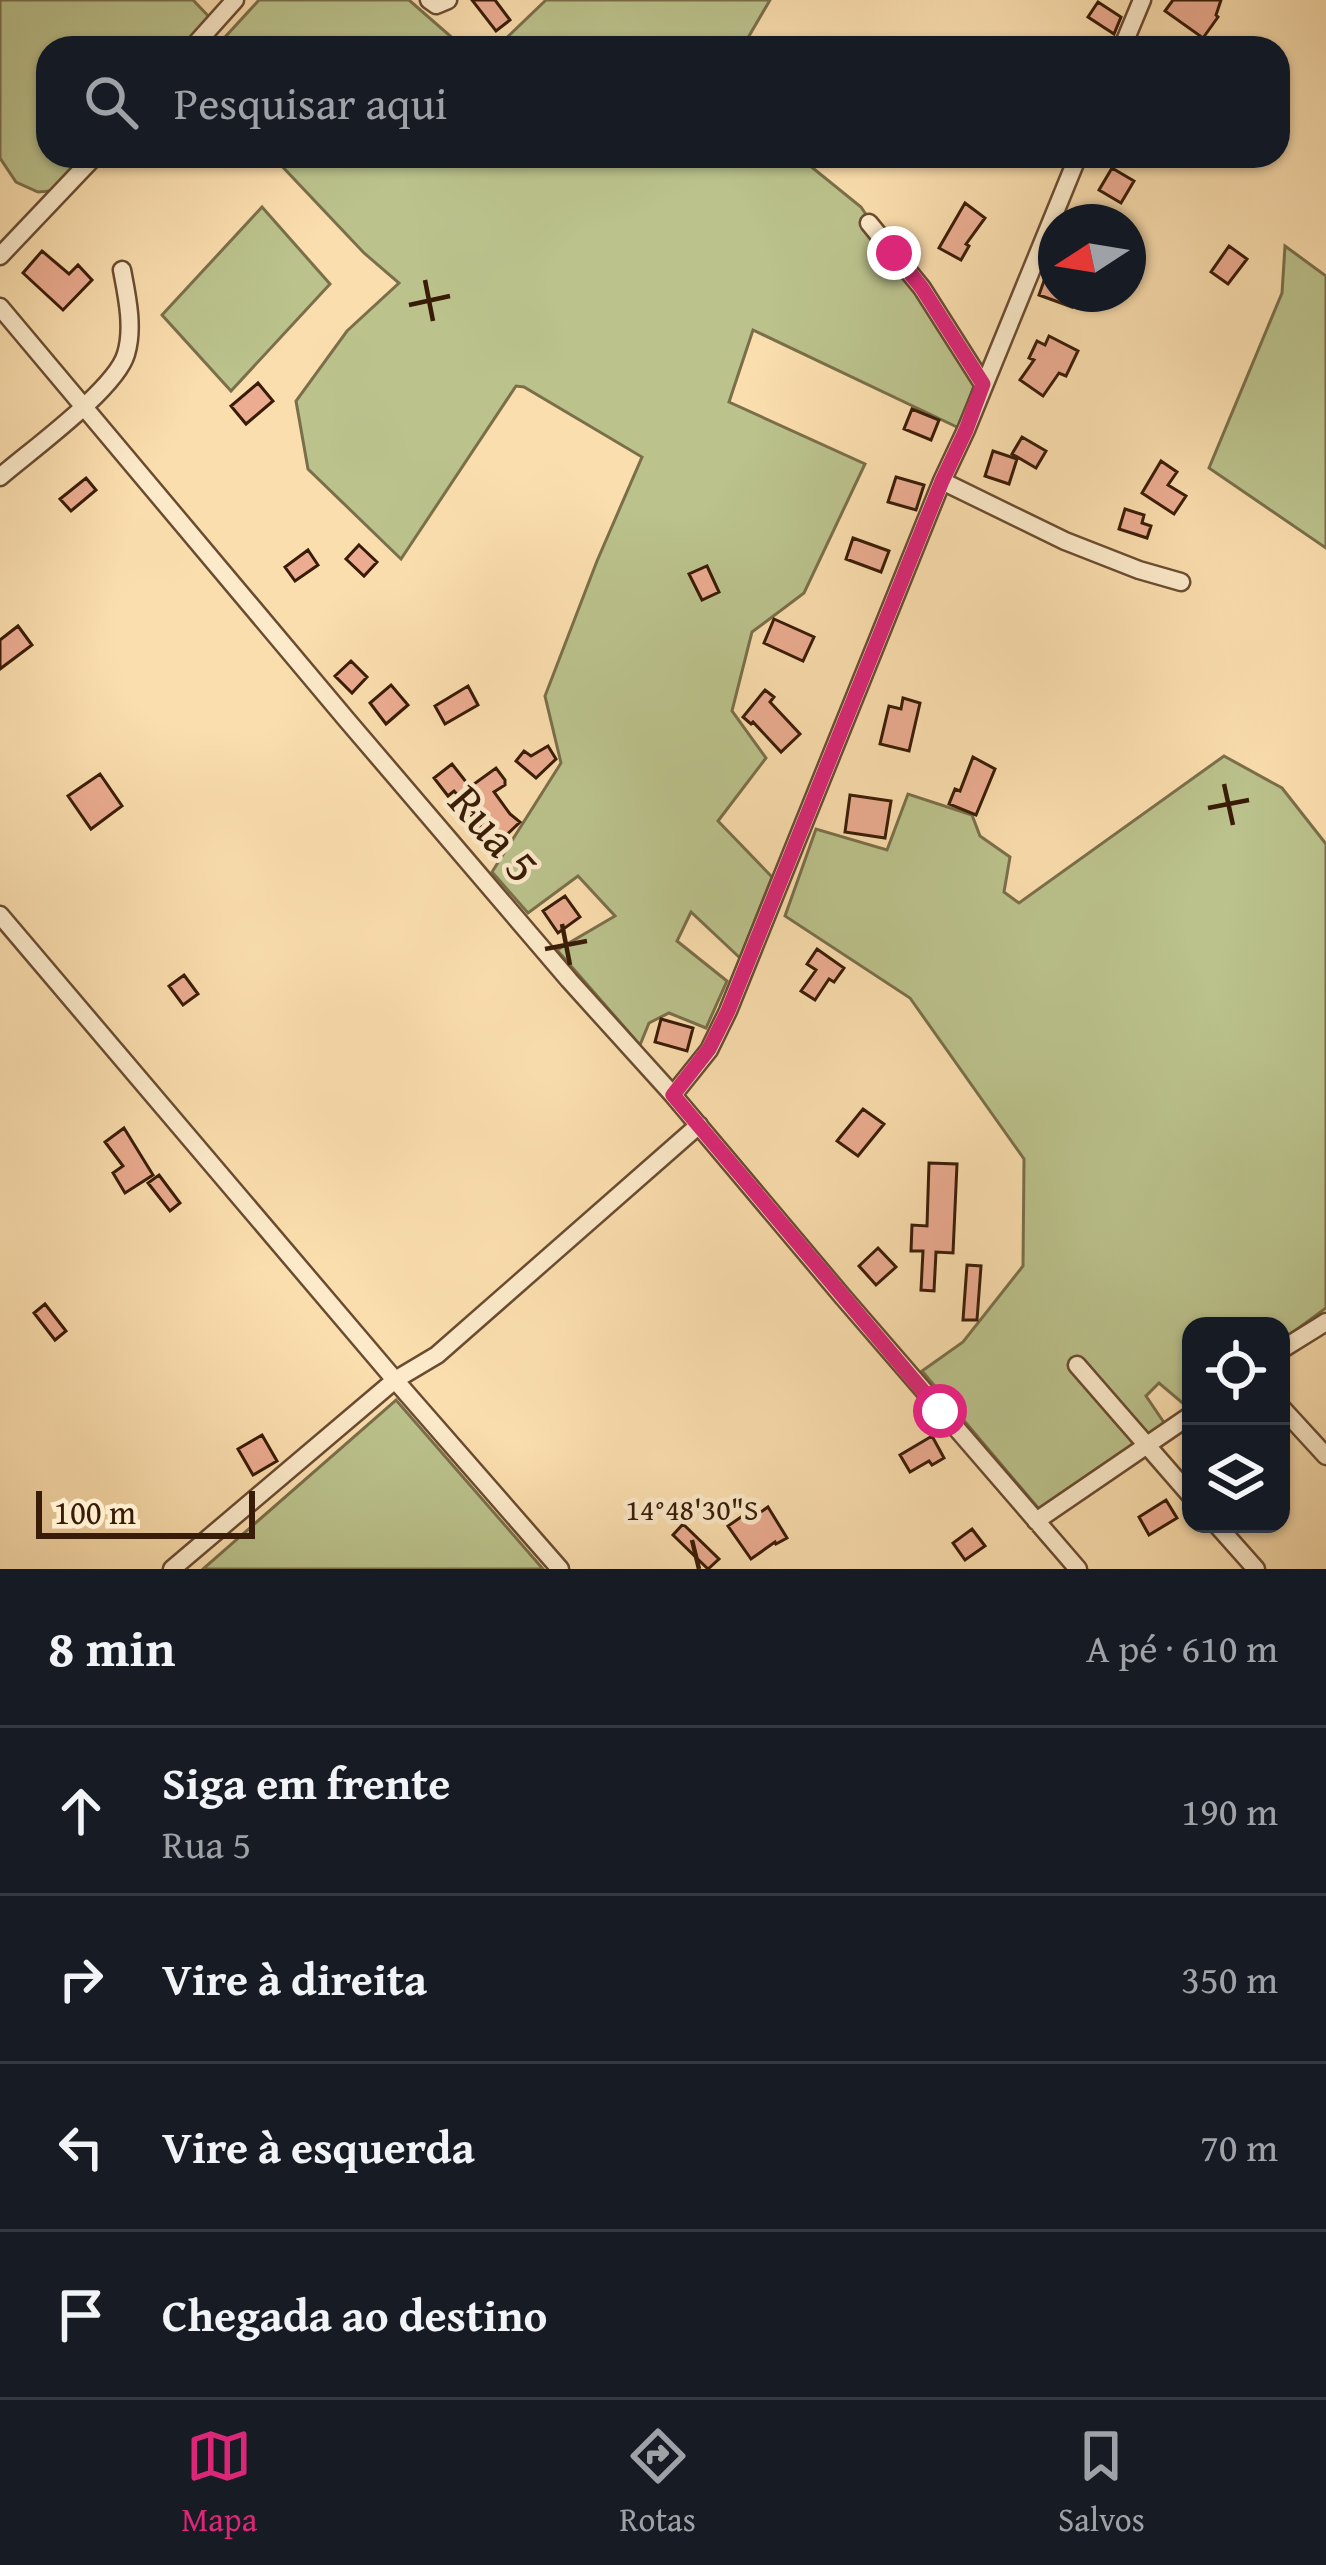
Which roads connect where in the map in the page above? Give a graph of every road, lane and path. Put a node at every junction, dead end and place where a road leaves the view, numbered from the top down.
1 (235, 0) edge
2 (429, 0) edge
3 (448, 0) edge
4 (1142, 0) edge
5 (203, 36) edge
6 (1127, 36) edge
7 (83, 168) edge
8 (1073, 168) edge
9 (869, 224) dead end
10 (0, 256) edge
11 (122, 270) dead end
12 (0, 307) edge
13 (983, 384) junction
14 (85, 405) junction
15 (0, 477) edge
16 (942, 481) junction
17 (1181, 582) dead end
18 (0, 915) edge
19 (673, 1095) junction
20 (698, 1126) junction
21 (1326, 1322) edge
22 (1290, 1345) edge
23 (1077, 1365) dead end
24 (394, 1380) junction
25 (1290, 1416) edge
26 (1182, 1422) edge
27 (1148, 1447) junction
28 (1326, 1456) edge
29 (1182, 1486) edge
30 (1036, 1521) junction
31 (1224, 1533) edge
32 (172, 1569) edge
33 (560, 1569) edge
34 (1078, 1569) edge
35 (1256, 1569) edge

1 - 5 street
2 - 3 street
4 - 6 street
7 - 10 street
8 - 13 street
9 - 13 street
11 - 14 street
12 - 14 street, Rua 5
13 - 16 street
14 - 15 street
14 - 19 street, Rua 5
16 - 17 street
16 - 19 street
18 - 24 street
19 - 20 street, Rua 5
20 - 24 street
20 - 30 street, Rua 5
21 - 22 street
23 - 27 street
24 - 32 street
24 - 33 street
25 - 28 street
26 - 27 street
27 - 29 street
27 - 30 street
30 - 34 street, Rua 5
31 - 35 street

